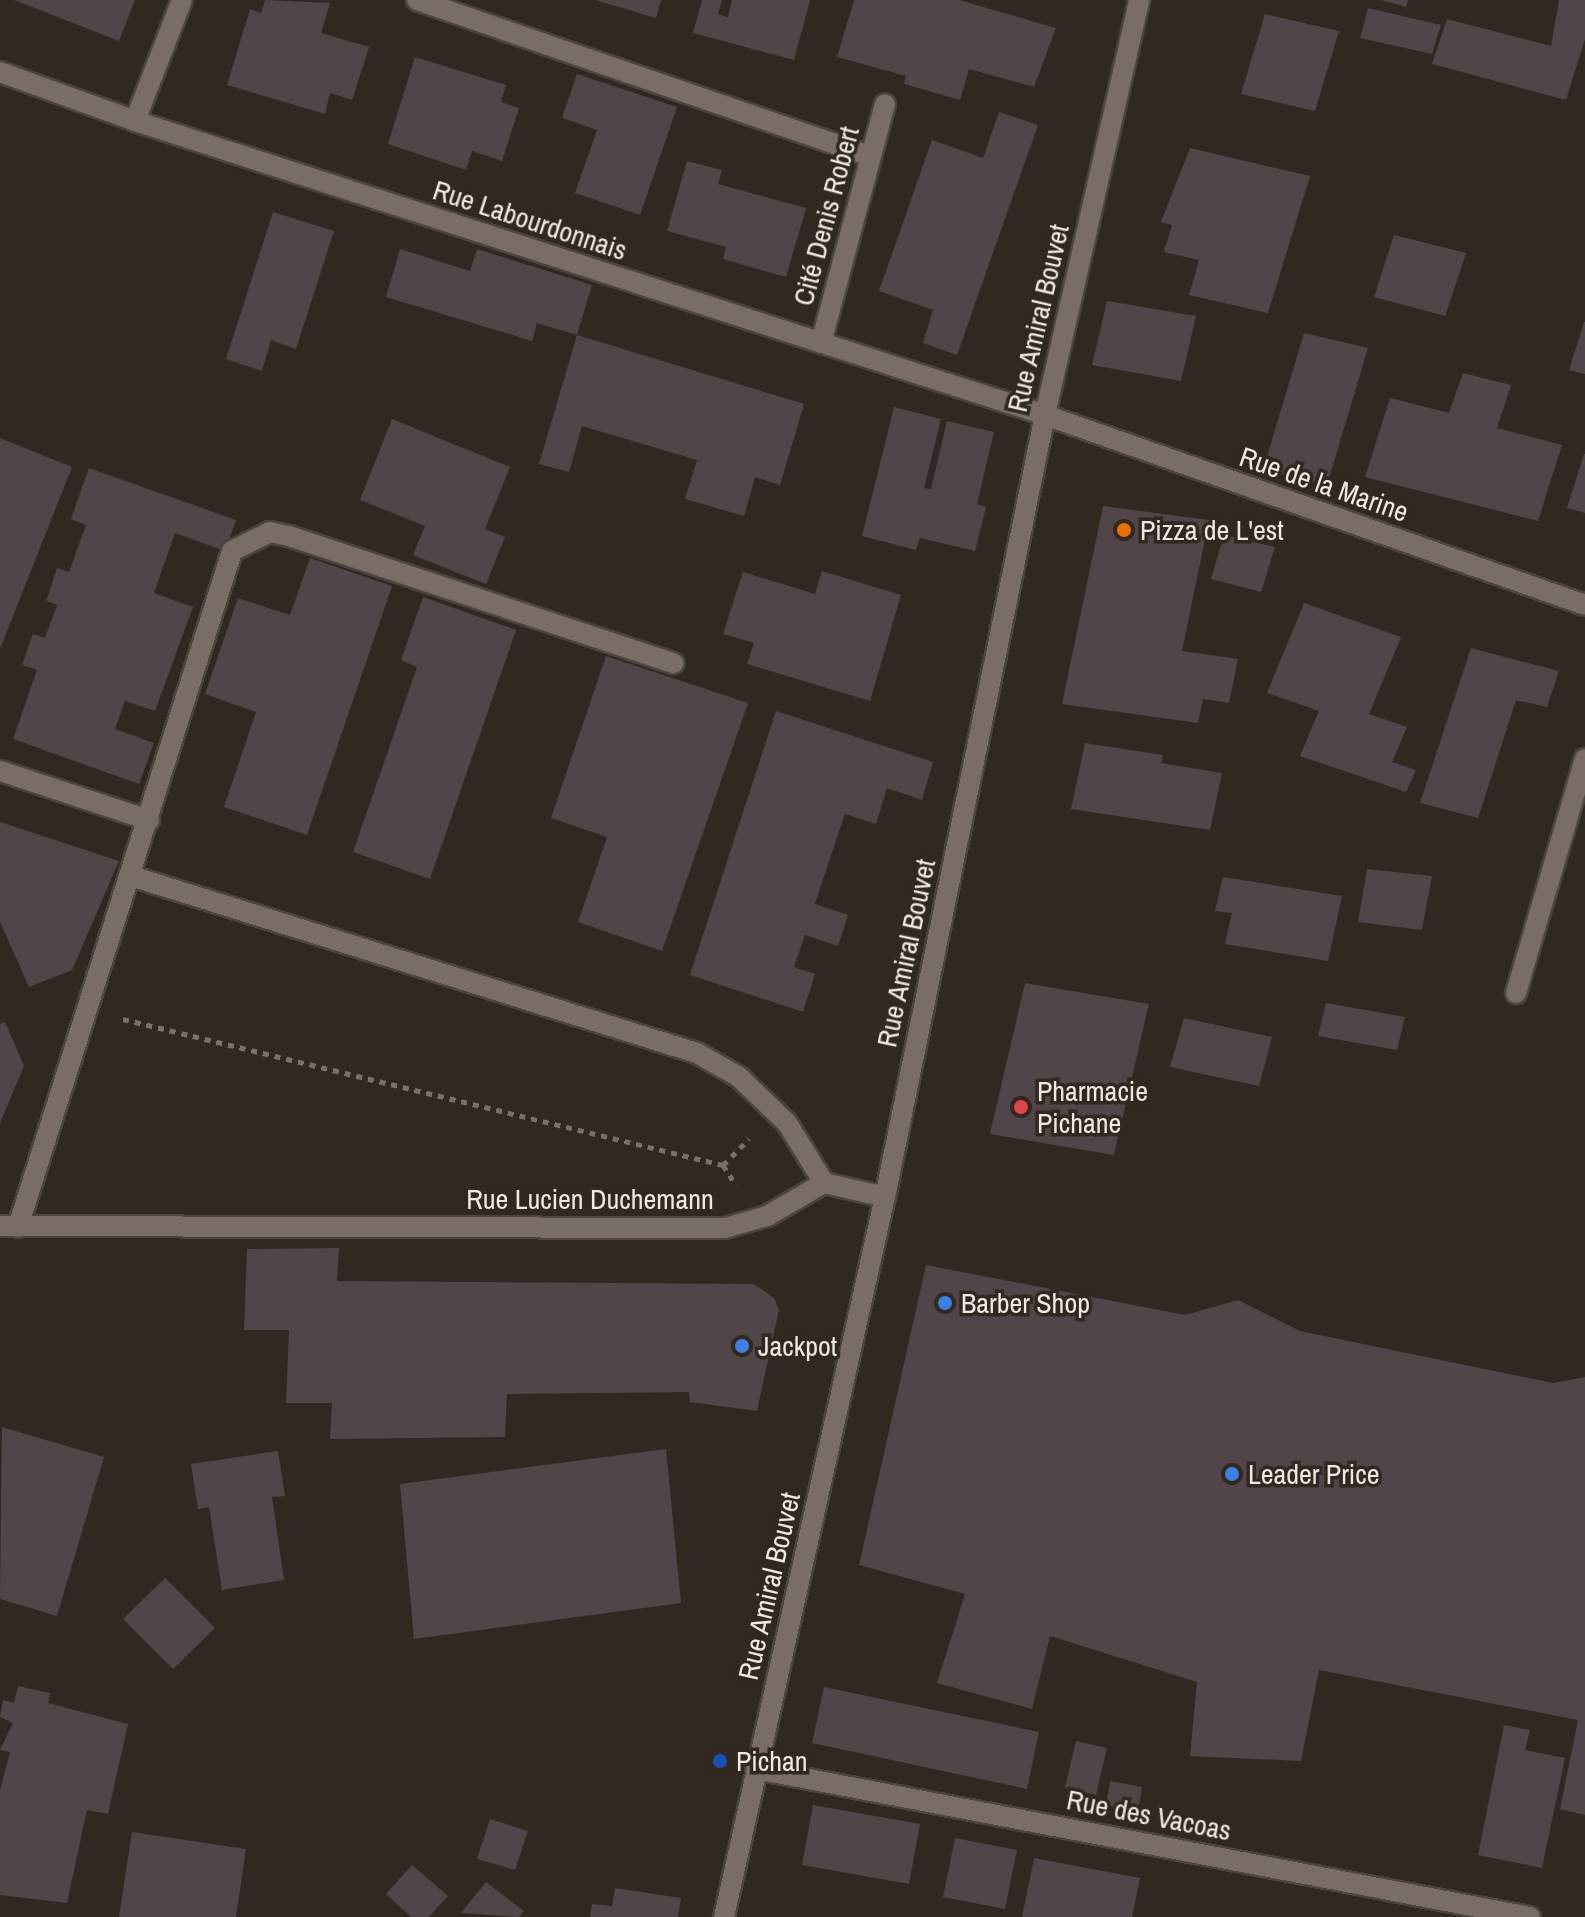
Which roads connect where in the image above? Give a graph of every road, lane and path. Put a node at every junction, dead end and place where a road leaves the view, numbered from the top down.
1 (182, 0) edge
2 (417, 0) edge
3 (1139, 0) edge
4 (0, 72) edge
5 (885, 104) dead end
6 (135, 121) junction
7 (870, 156) junction
8 (821, 343) junction
9 (1045, 415) junction
10 (1585, 605) edge
11 (674, 663) dead end
12 (1585, 759) edge
13 (0, 771) edge
14 (149, 820) junction
15 (131, 876) junction
16 (1516, 993) dead end
17 (88, 1010) junction
18 (787, 1123) junction
19 (824, 1183) junction
20 (885, 1197) junction
21 (9, 1226) edge
22 (756, 1769) junction
23 (724, 1917) edge
24 (1530, 1917) edge

1 - 6 street
2 - 7 street
3 - 9 street, Rue Amiral Bouvet
4 - 6 street, Rue Labourdonnais
5 - 7 street, Cité Denis Robert
6 - 8 street, Rue Labourdonnais
7 - 8 street, Cité Denis Robert
8 - 9 street, Rue Labourdonnais
9 - 10 street, Rue de la Marine
9 - 20 street, Rue Amiral Bouvet
11 - 14 street
12 - 16 street
13 - 14 street
14 - 15 street
15 - 17 street
15 - 18 street
17 - 18 path
17 - 21 street
18 - 19 street
19 - 20 street
19 - 21 street, Rue Lucien Duchemann
20 - 22 street, Rue Amiral Bouvet
22 - 23 street, Rue Amiral Bouvet
22 - 24 street, Rue des Vacoas

